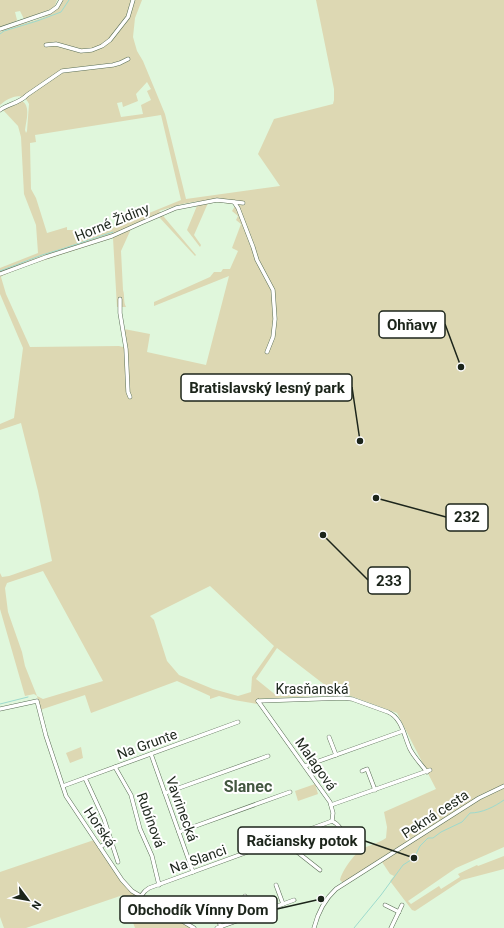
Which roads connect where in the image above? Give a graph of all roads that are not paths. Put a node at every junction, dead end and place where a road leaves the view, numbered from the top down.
1 (61, 0) edge
2 (133, 0) edge
3 (0, 29) edge
4 (46, 45) dead end
5 (128, 59) dead end
6 (0, 110) edge
7 (234, 202) junction
8 (243, 203) dead end
9 (0, 274) edge
10 (120, 299) dead end
11 (267, 352) dead end
12 (130, 397) dead end
13 (258, 701) joint
14 (0, 709) edge
15 (238, 722) dead end
16 (403, 732) junction
17 (328, 737) dead end
18 (151, 754) junction
19 (336, 755) junction
20 (268, 756) dead end
21 (305, 766) junction
22 (115, 767) junction
23 (362, 771) dead end
24 (85, 778) junction
25 (63, 786) junction
26 (504, 786) edge
27 (375, 790) junction
28 (290, 792) dead end
29 (165, 793) junction
30 (332, 805) junction
31 (332, 821) junction
32 (179, 832) junction
33 (111, 840) junction
34 (282, 840) junction
35 (346, 842) dead end
36 (100, 847) junction
37 (118, 862) dead end
38 (320, 870) dead end
39 (193, 872) junction
40 (159, 884) junction
41 (276, 885) dead end
42 (141, 896) junction
43 (245, 896) dead end
44 (294, 900) dead end
45 (283, 904) junction
46 (385, 905) dead end
47 (402, 905) dead end
48 (214, 908) dead end
49 (399, 912) junction
50 (252, 915) junction
51 (219, 927) edge
52 (194, 928) edge
53 (314, 928) edge
54 (391, 928) edge

1 - 3 street
2 - 4 street
5 - 6 street
7 - 8 street, Horné Židiny
7 - 9 street, Horné Židiny
7 - 11 street
10 - 12 street
13 - 16 street, Krasňanská
13 - 21 street, Malagová
14 - 25 street, Horská
15 - 18 street, Na Grunte
16 - 19 street
16 - 27 street, Krasňanská
17 - 19 street
18 - 22 street, Na Grunte
18 - 29 street, Vavrinecká
19 - 21 street
20 - 29 street
21 - 30 street, Malagová
22 - 24 street, Na Grunte
22 - 40 street, Rubínová
23 - 27 street
24 - 25 street, Na Grunte
24 - 33 street
25 - 36 street, Horská
26 - 53 street, Pekná cesta
27 - 30 street
28 - 32 street
29 - 32 street, Vavrinecká
30 - 31 street, Malagová
31 - 34 street, Na Slanci
31 - 35 street
32 - 39 street, Vavrinecká
33 - 36 street
33 - 37 street
34 - 38 street
34 - 39 street, Na Slanci
36 - 42 street, Horská
39 - 40 street, Na Slanci
40 - 42 street, Na Slanci
41 - 45 street
42 - 52 street, Horská
43 - 50 street
44 - 45 street
45 - 50 street
46 - 49 street
47 - 49 street
48 - 51 street
49 - 54 street
50 - 51 street

